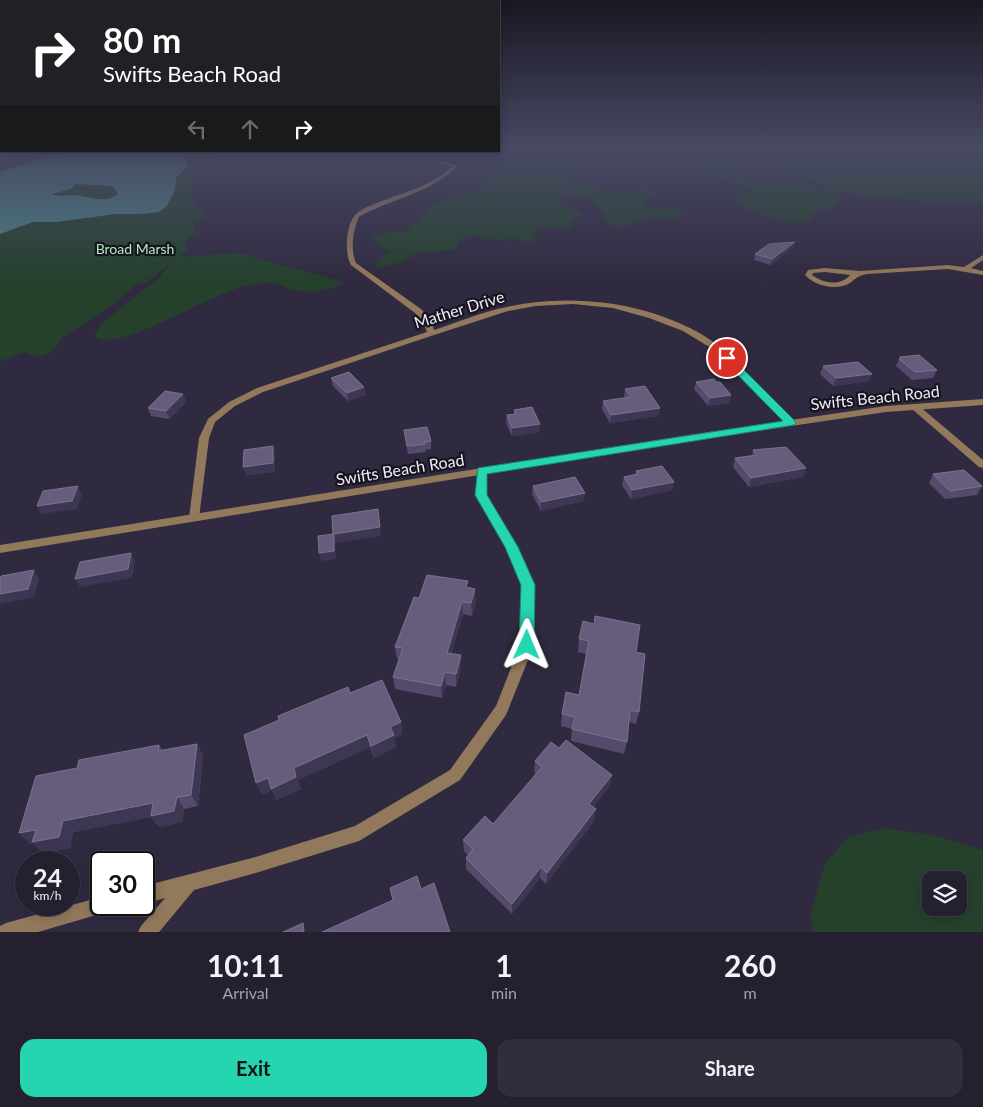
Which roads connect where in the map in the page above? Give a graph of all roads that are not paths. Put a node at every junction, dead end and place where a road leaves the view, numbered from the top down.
1 (403, 193) edge
2 (983, 257) edge
3 (965, 268) junction
4 (983, 273) edge
5 (857, 275) junction
6 (431, 333) junction
7 (983, 402) edge
8 (915, 407) junction
9 (791, 423) junction
10 (983, 465) edge
11 (482, 471) junction
12 (194, 518) junction
13 (0, 549) edge
14 (188, 884) junction
15 (155, 892) edge
16 (90, 909) edge
17 (6, 932) edge
18 (146, 932) edge

1 - 6 street
2 - 3 street
3 - 4 street
3 - 5 street
5 - 5 street
6 - 9 street, Mather Drive
6 - 12 street, Mather Drive
7 - 8 street, Swifts Beach Road
8 - 9 street, Swifts Beach Road
8 - 10 street
9 - 11 street, Swifts Beach Road
11 - 12 street, Swifts Beach Road
11 - 14 street
12 - 13 street, Swifts Beach Road
14 - 15 street
14 - 18 street
16 - 17 street

